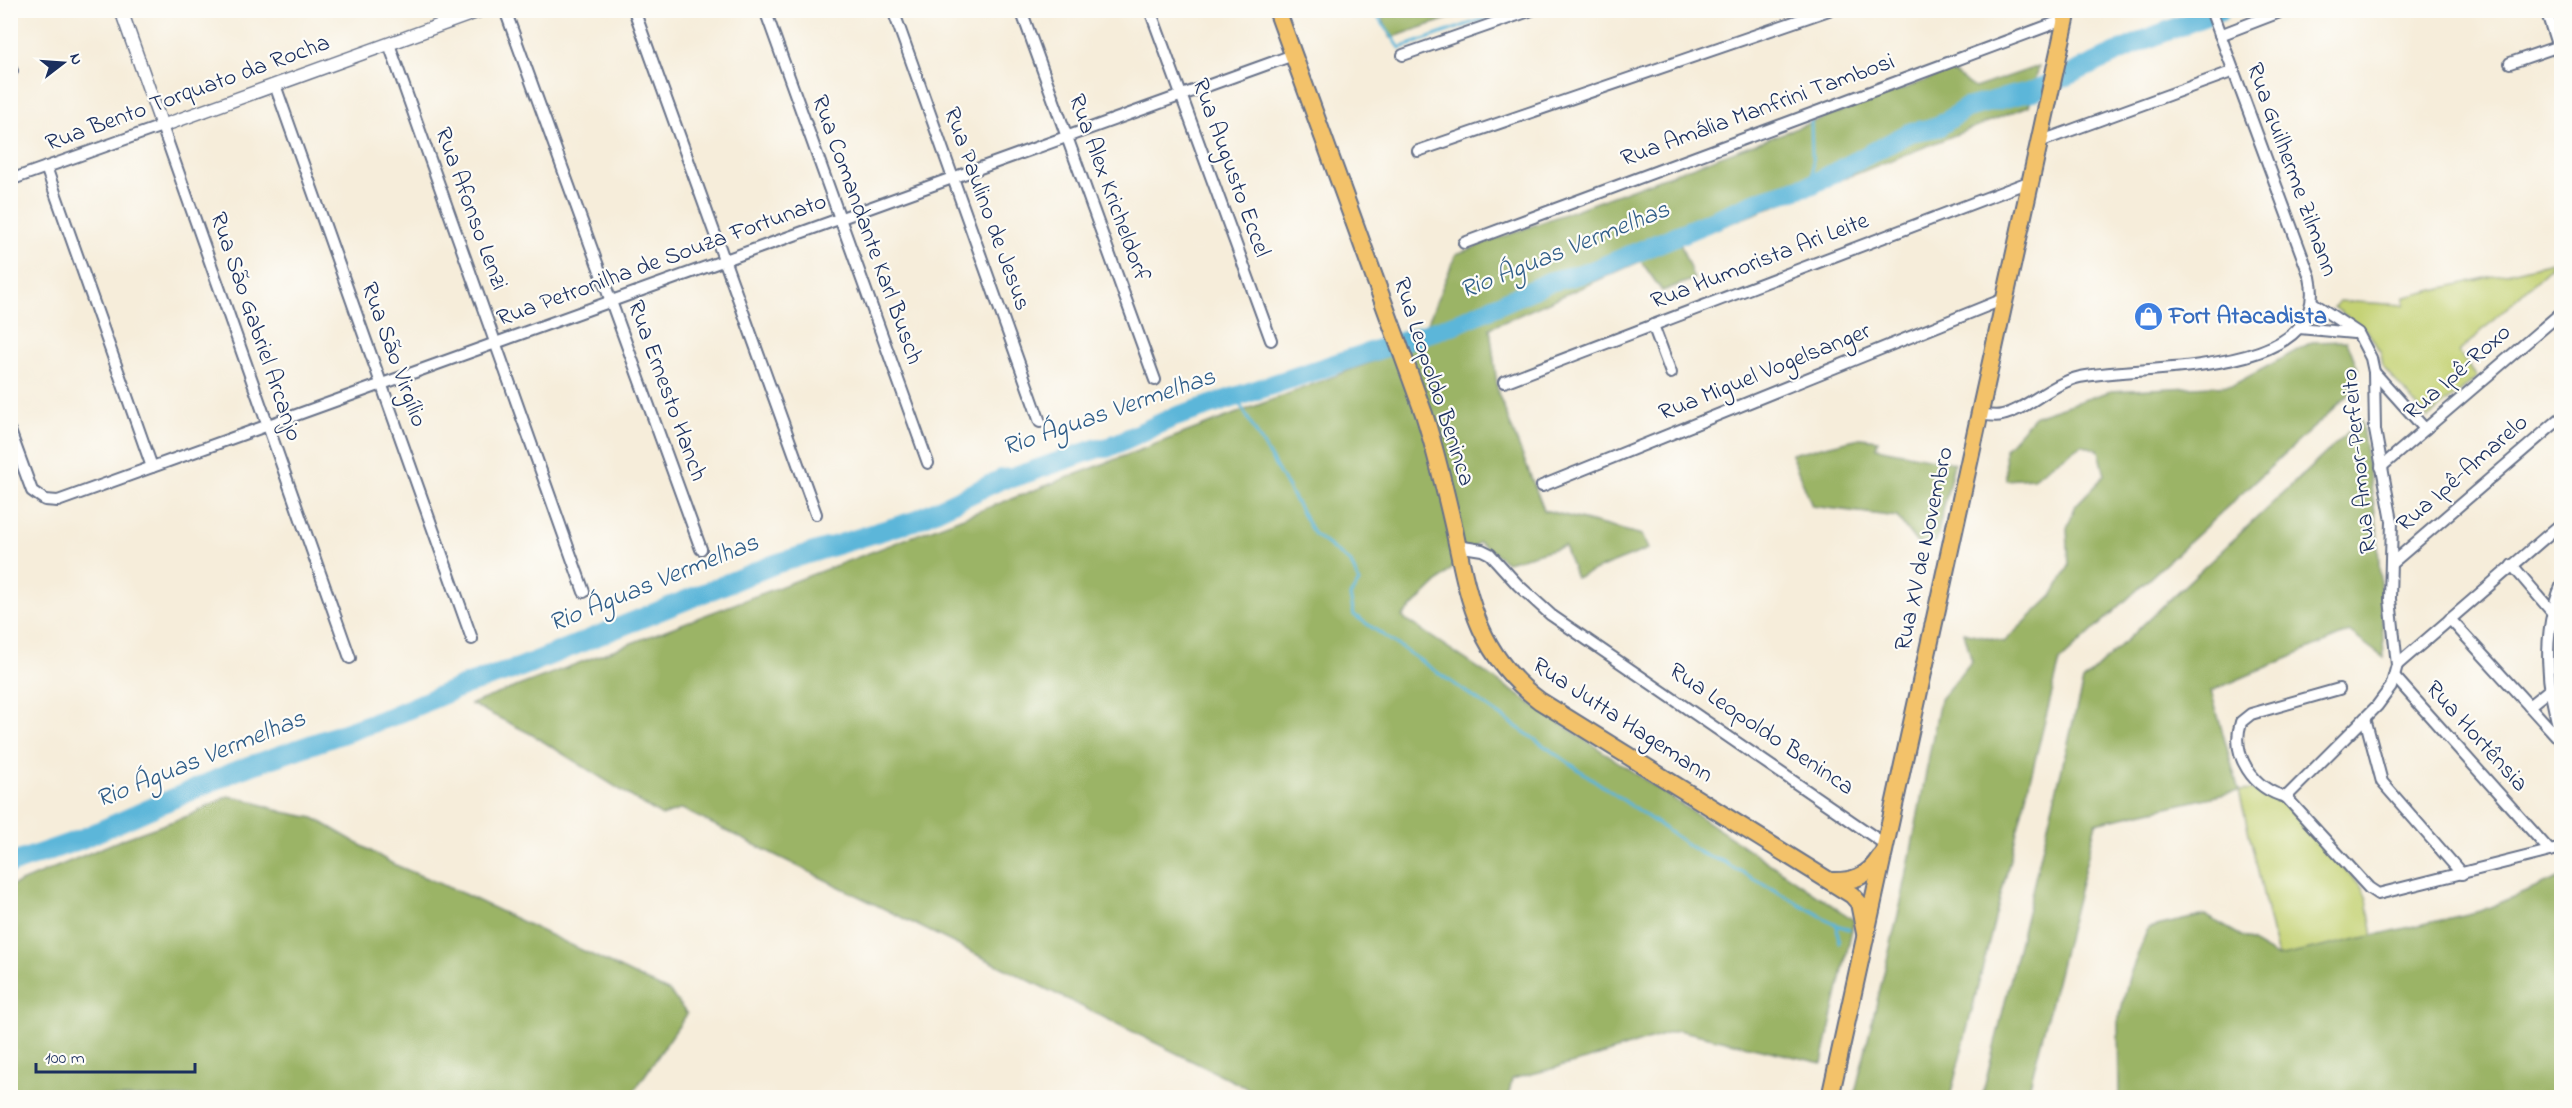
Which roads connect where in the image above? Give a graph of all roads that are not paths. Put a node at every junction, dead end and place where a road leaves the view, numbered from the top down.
1 (121, 10) edge
2 (482, 10) edge
3 (505, 10) edge
4 (634, 10) edge
5 (765, 10) edge
6 (892, 10) edge
7 (1022, 10) edge
8 (1150, 10) edge
9 (1277, 10) edge
10 (1532, 10) edge
11 (1829, 10) edge
12 (2284, 10) edge
13 (2546, 10) edge
14 (2067, 15) edge
15 (2213, 15) edge
16 (2220, 35) junction
17 (389, 44) junction
18 (2559, 46) edge
19 (1403, 54) dead end
20 (1293, 55) junction
21 (2562, 60) edge
22 (2510, 63) dead end
23 (2234, 71) junction
24 (275, 85) junction
25 (1181, 96) junction
26 (162, 126) junction
27 (1067, 137) junction
28 (2039, 142) junction
29 (1418, 152) dead end
30 (46, 167) junction
31 (953, 178) junction
32 (10, 180) edge
33 (2031, 181) junction
34 (840, 219) junction
35 (1464, 243) dead end
36 (725, 261) junction
37 (2004, 299) junction
38 (611, 302) junction
39 (2313, 303) junction
40 (2562, 312) edge
41 (1653, 325) junction
42 (2299, 328) junction
43 (2358, 333) junction
44 (1271, 340) dead end
45 (496, 343) junction
46 (2374, 372) junction
47 (1671, 373) dead end
48 (1155, 380) dead end
49 (1504, 382) dead end
50 (381, 385) junction
51 (1979, 414) junction
52 (2562, 417) edge
53 (1040, 422) dead end
54 (268, 426) junction
55 (2425, 429) junction
56 (10, 431) edge
57 (928, 463) dead end
58 (152, 467) junction
59 (2381, 467) junction
60 (1542, 486) dead end
61 (816, 514) dead end
62 (2562, 522) edge
63 (1457, 546) junction
64 (701, 549) dead end
65 (2391, 564) junction
66 (2512, 565) junction
67 (2562, 584) edge
68 (584, 592) dead end
69 (2552, 612) junction
70 (2450, 619) junction
71 (472, 639) dead end
72 (350, 658) dead end
73 (2397, 665) junction
74 (2396, 677) junction
75 (2339, 689) dead end
76 (2550, 690) junction
77 (2529, 706) junction
78 (2365, 718) junction
79 (2562, 740) edge
80 (2286, 797) junction
81 (1886, 845) junction
82 (2562, 848) edge
83 (2550, 852) junction
84 (2462, 874) junction
85 (1830, 880) junction
86 (1865, 933) junction
87 (1830, 1098) edge

1 - 26 street, Rua São Gabriel Arcanjo
2 - 17 street, Rua Bento Torquato da Rocha
3 - 38 street, Rua Ernesto Hanch
4 - 36 street
5 - 34 street, Rua Comandante Karl Busch
6 - 31 street, Rua Paulino de Jesus
7 - 27 street, Rua Alex Kricheldorf
8 - 25 street, Rua Augusto Eccel
9 - 20 main road, Rua Leopoldo Beninca
10 - 19 street
11 - 29 street
12 - 16 street
13 - 18 street
14 - 28 main road, Rua XV de Novembro
14 - 35 street, Rua Amália Manfrini Tambosi
15 - 16 street, Rua Guilherme Zilmann
16 - 23 street, Rua Guilherme Zilmann
17 - 24 street, Rua Bento Torquato da Rocha
17 - 45 street, Rua Afonso Lenzi
18 - 21 street
18 - 22 street
20 - 25 street, Rua Petronilha de Souza Fortunato
20 - 63 main road, Rua Leopoldo Beninca
23 - 28 street
23 - 39 street, Rua Guilherme Zilmann
24 - 26 street, Rua Bento Torquato da Rocha
24 - 50 street, Rua São Virgílio
25 - 27 street, Rua Petronilha de Souza Fortunato
25 - 44 street, Rua Augusto Eccel
26 - 30 street, Rua Bento Torquato da Rocha
26 - 54 street, Rua São Gabriel Arcanjo
27 - 31 street, Rua Petronilha de Souza Fortunato
27 - 48 street, Rua Alex Kricheldorf
28 - 33 main road, Rua XV de Novembro
30 - 32 street, Rua Bento Torquato da Rocha
30 - 58 street
31 - 34 street, Rua Petronilha de Souza Fortunato
31 - 53 street, Rua Paulino de Jesus
33 - 37 main road, Rua XV de Novembro
33 - 41 street, Rua Humorista Ari Leite
34 - 36 street, Rua Petronilha de Souza Fortunato
34 - 57 street, Rua Comandante Karl Busch
36 - 38 street, Rua Petronilha de Souza Fortunato
36 - 61 street
37 - 51 main road, Rua XV de Novembro
37 - 60 street, Rua Miguel Vogelsanger
38 - 45 street, Rua Petronilha de Souza Fortunato
38 - 64 street, Rua Ernesto Hanch
39 - 42 street, Rua Guilherme Zilmann
39 - 43 street, Rua Amor-Perfeito
40 - 55 street, Rua Ipê-Roxo
41 - 47 street
41 - 49 street, Rua Humorista Ari Leite
42 - 43 street, Rua Amor-Perfeito
42 - 51 street, Rua Guilherme Zilmann
43 - 46 street, Rua Amor-Perfeito
45 - 50 street, Rua Petronilha de Souza Fortunato
45 - 68 street, Rua Afonso Lenzi
46 - 55 street
46 - 59 street, Rua Amor-Perfeito
50 - 54 street, Rua Petronilha de Souza Fortunato
50 - 71 street, Rua São Virgílio
51 - 81 main road, Rua XV de Novembro
52 - 65 street, Rua Ipê-Amarelo
54 - 58 street, Rua Petronilha de Souza Fortunato
54 - 72 street, Rua São Gabriel Arcanjo
55 - 59 street, Rua Ipê-Roxo
56 - 58 street, Rua Petronilha de Souza Fortunato
59 - 65 street, Rua Amor-Perfeito
62 - 66 street
63 - 81 street, Rua Leopoldo Beninca
63 - 85 main road, Rua Jutta Hagemann
65 - 73 street, Rua Amor-Perfeito
66 - 69 street
66 - 70 street
67 - 69 street
69 - 76 street
70 - 73 street
70 - 77 street
73 - 74 street, Rua Amor-Perfeito
74 - 78 street, Rua Amor-Perfeito
74 - 83 street, Rua Hortênsia
75 - 80 street
76 - 77 street
76 - 79 street
77 - 79 street
78 - 80 street, Rua Amor-Perfeito
78 - 84 street
80 - 84 street
81 - 85 main road
81 - 86 main road, Rua XV de Novembro
82 - 83 street
83 - 84 street
85 - 86 main road, Rua Jutta Hagemann
86 - 87 main road, Rua XV de Novembro

